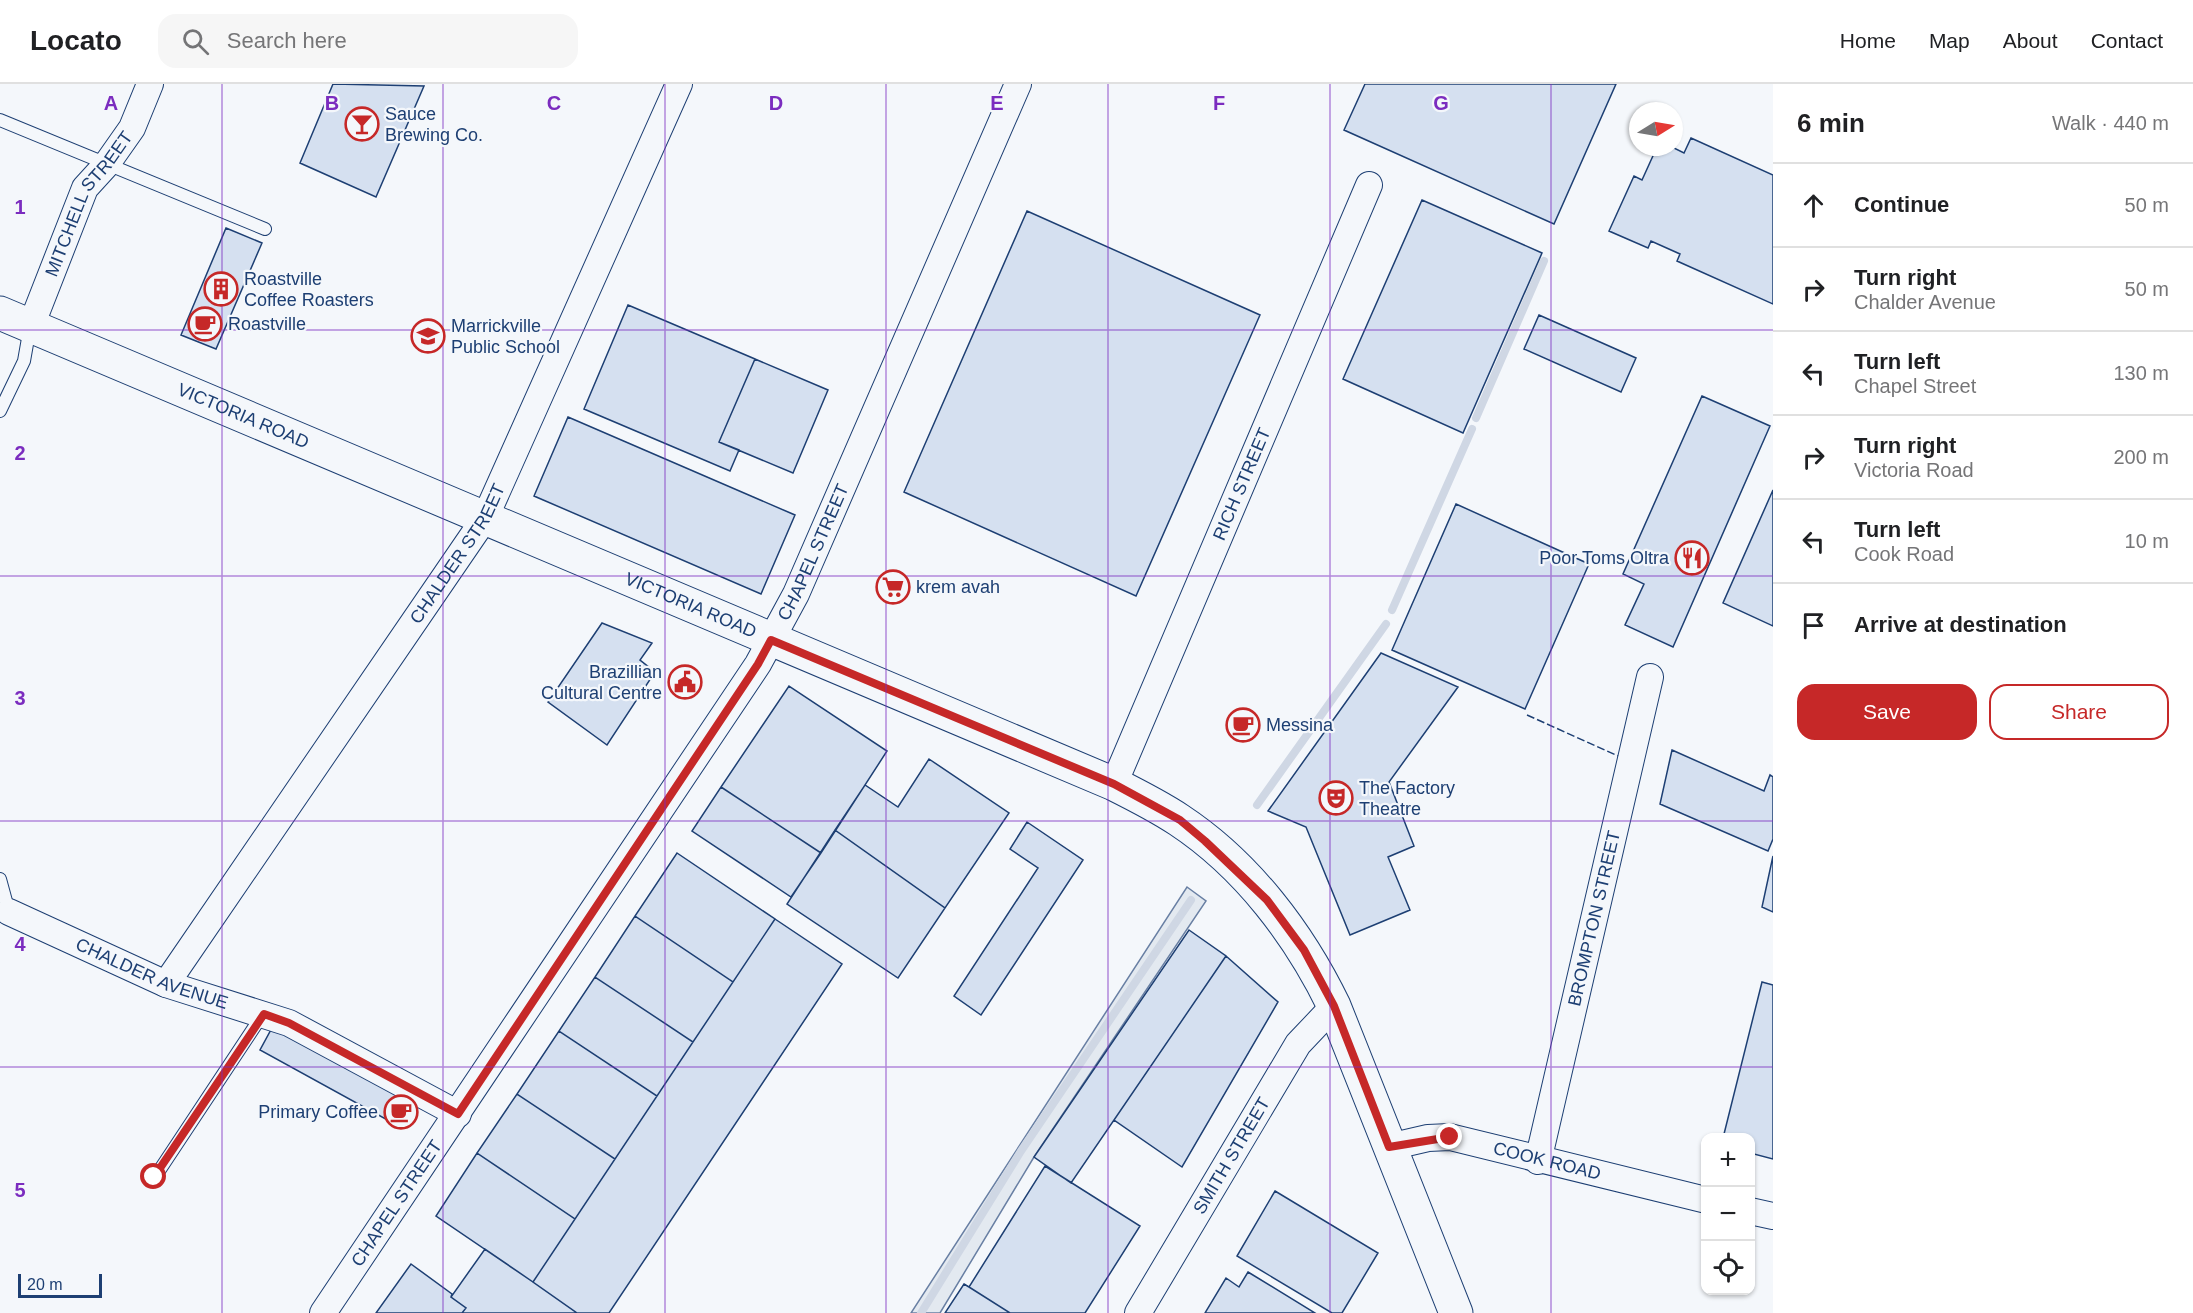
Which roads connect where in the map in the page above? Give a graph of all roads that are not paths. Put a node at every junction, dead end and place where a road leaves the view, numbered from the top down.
1 (150, 84) edge
2 (679, 84) edge
3 (1018, 84) edge
4 (0, 120) edge
5 (106, 165) junction
6 (1369, 185) dead end
7 (265, 229) dead end
8 (0, 314) edge
9 (31, 326) junction
10 (0, 411) edge
11 (485, 519) junction
12 (771, 640) junction
13 (1650, 677) dead end
14 (1114, 784) junction
15 (0, 879) edge
16 (9, 912) joint
17 (166, 984) junction
18 (1334, 1006) junction
19 (264, 1014) junction
20 (458, 1114) junction
21 (1389, 1147) junction
22 (1538, 1161) junction
23 (154, 1177) dead end
24 (1701, 1199) edge
25 (1755, 1212) edge
26 (1773, 1216) edge
27 (323, 1313) edge
28 (1138, 1313) edge
29 (1456, 1313) edge

1 - 5 street, MITCHELL STREET
2 - 11 street, CHALDER STREET
3 - 12 street, CHAPEL STREET
4 - 5 lane
5 - 7 lane
5 - 9 street, MITCHELL STREET
6 - 14 street, RICH STREET
8 - 9 main road, VICTORIA ROAD
9 - 10 lane
9 - 11 main road, VICTORIA ROAD
11 - 12 main road, VICTORIA ROAD
11 - 17 street, CHALDER STREET
12 - 14 main road, VICTORIA ROAD
12 - 20 street, CHAPEL STREET
13 - 22 street, BROMPTON STREET
14 - 18 main road, VICTORIA ROAD
15 - 16 lane
16 - 17 street, CHALDER AVENUE
17 - 19 street, CHALDER AVENUE
18 - 21 main road, VICTORIA ROAD
18 - 28 street, SMITH STREET
19 - 20 street, CHALDER AVENUE
19 - 23 lane
20 - 27 street, CHAPEL STREET
21 - 22 street, COOK ROAD
21 - 29 main road, VICTORIA ROAD
22 - 24 street, COOK ROAD
25 - 26 street

